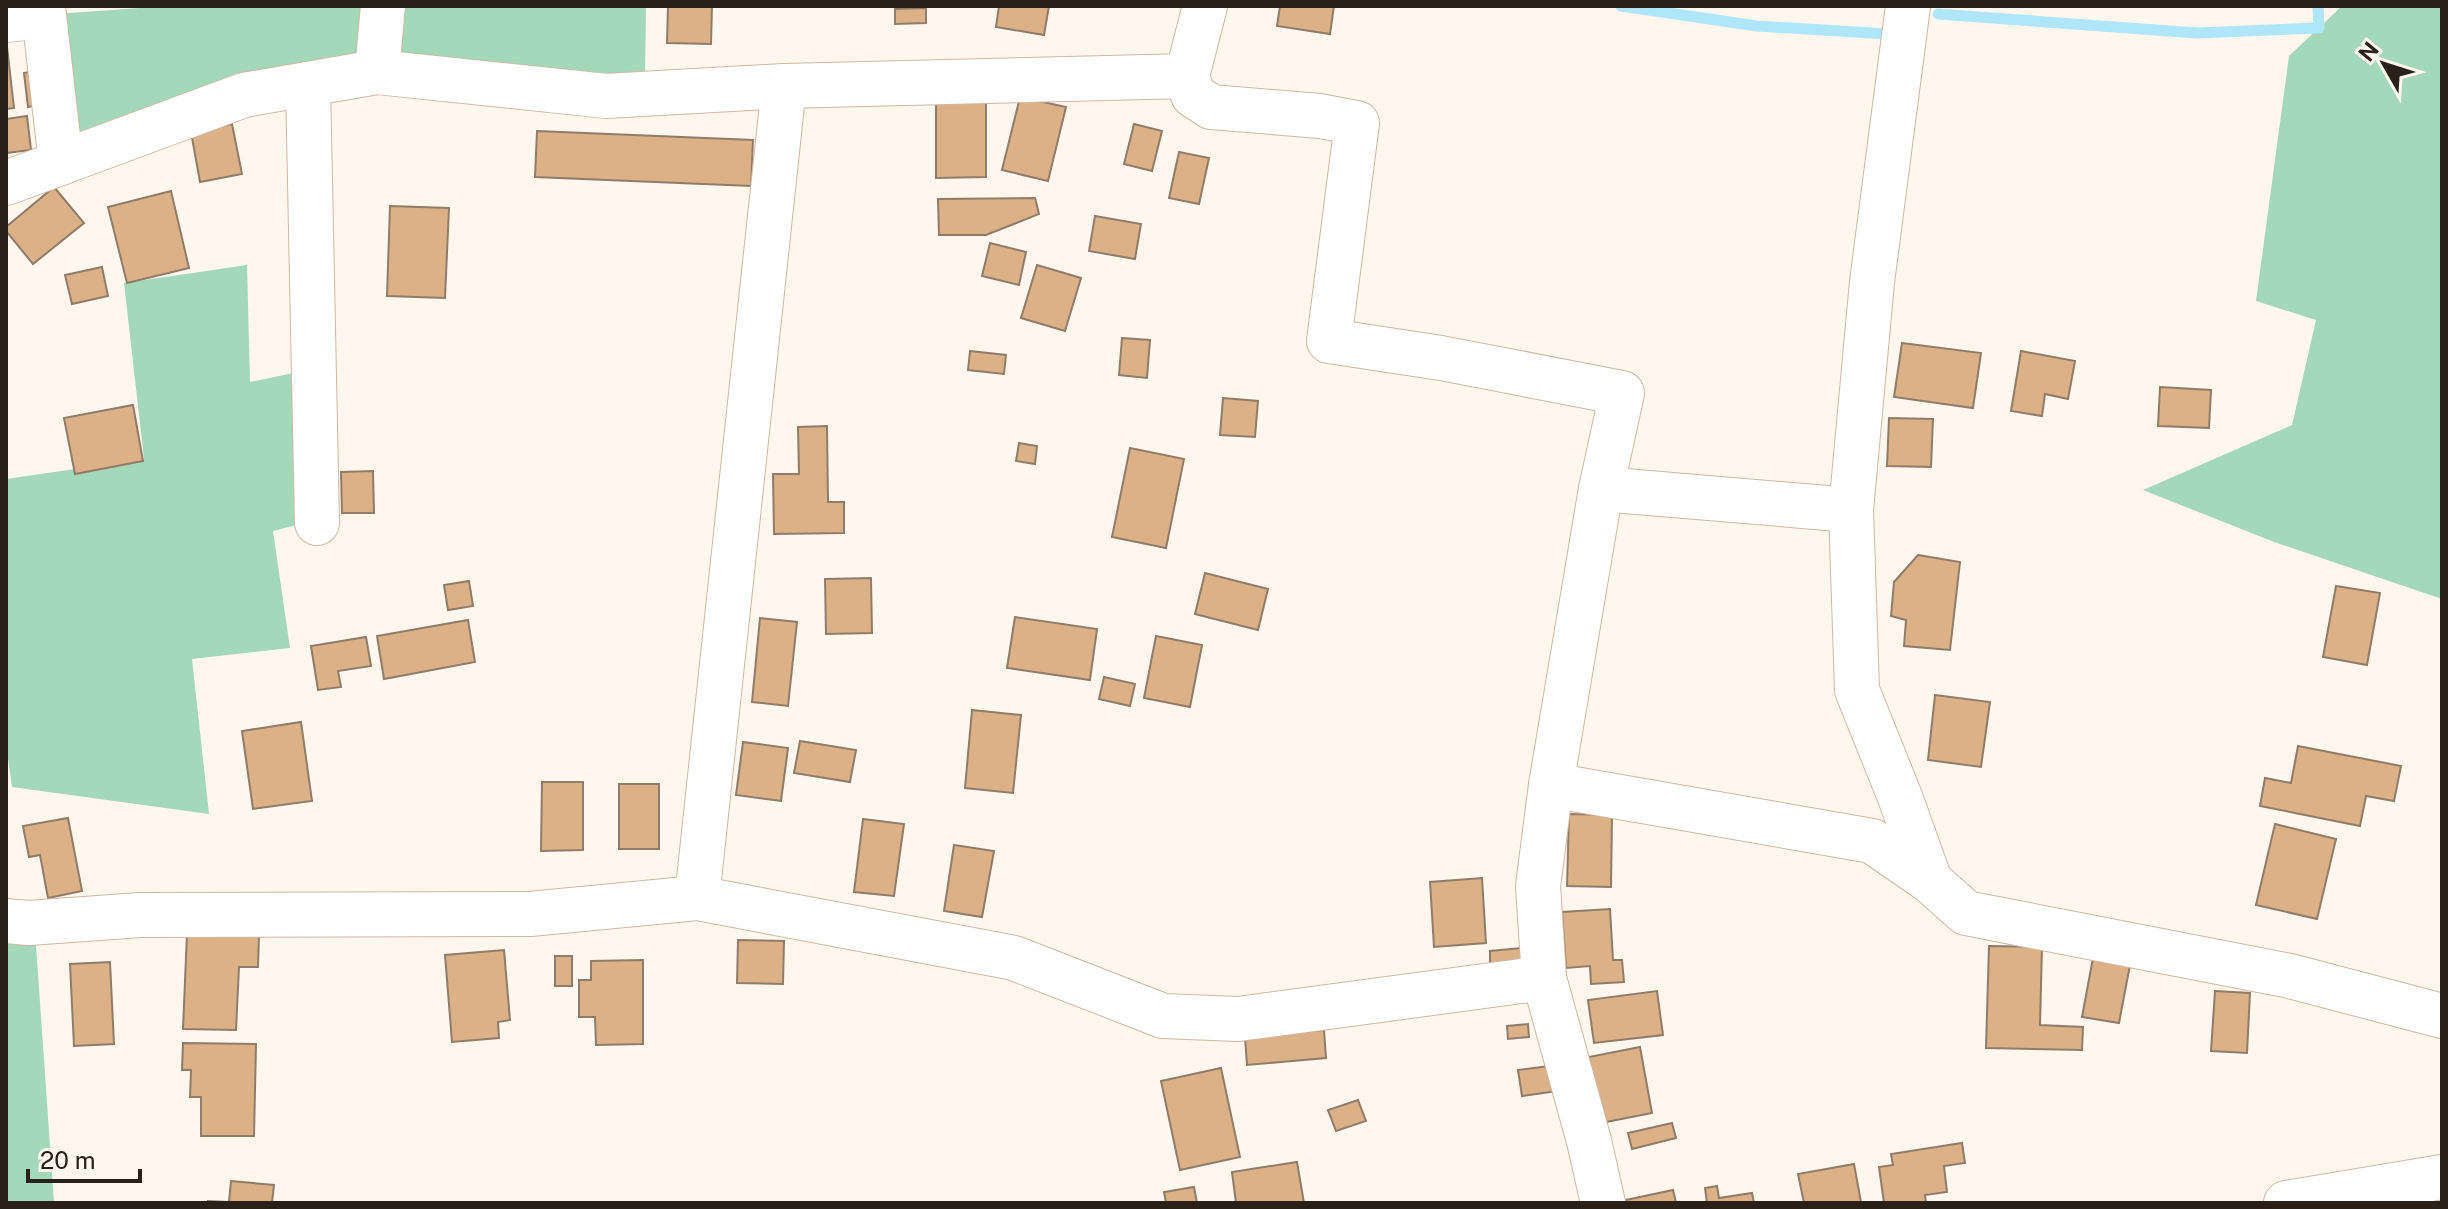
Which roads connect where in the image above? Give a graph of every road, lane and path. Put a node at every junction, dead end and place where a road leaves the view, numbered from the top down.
1 (383, 6) edge
2 (1205, 6) edge
3 (1908, 6) edge
4 (31, 14) edge
5 (377, 72) junction
6 (1187, 76) junction
7 (308, 84) junction
8 (784, 86) junction
9 (61, 163) junction
10 (6, 183) edge
11 (1601, 489) junction
12 (1851, 510) junction
13 (317, 523) dead end
14 (1551, 785) junction
15 (1930, 881) junction
16 (697, 898) junction
17 (6, 921) edge
18 (1544, 978) junction
19 (2442, 1016) edge
20 (2442, 1177) edge
21 (1603, 1203) edge
22 (2286, 1203) edge

1 - 5 street
2 - 6 street
3 - 12 street
4 - 9 street
5 - 7 street
5 - 8 street
6 - 8 street
6 - 11 street
7 - 9 street
7 - 13 street
8 - 16 street
9 - 10 street
11 - 12 street
11 - 14 street
12 - 15 street
14 - 15 street
14 - 18 street
15 - 19 street
16 - 17 street
16 - 18 street
18 - 21 street
20 - 22 street

